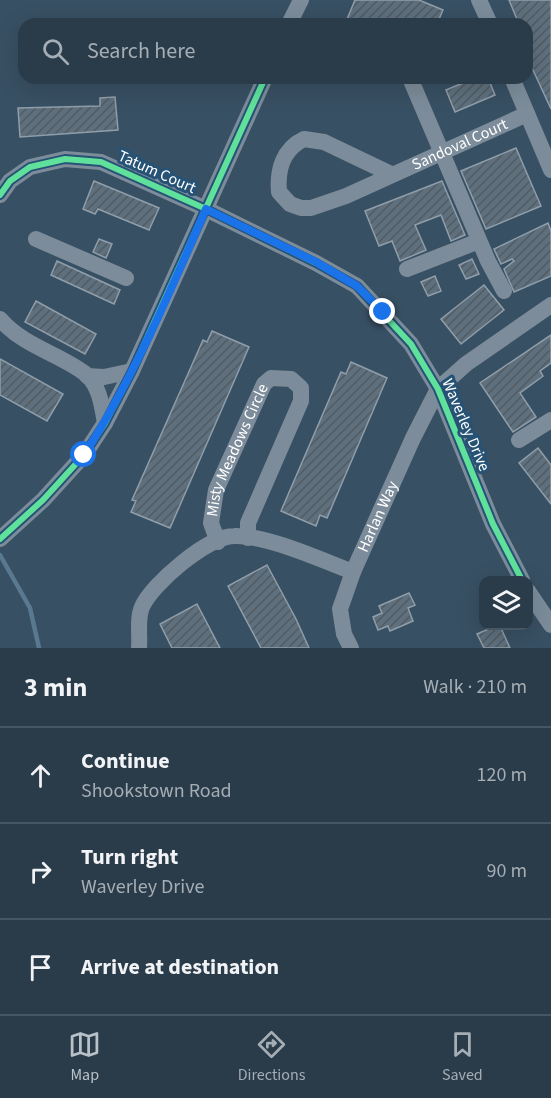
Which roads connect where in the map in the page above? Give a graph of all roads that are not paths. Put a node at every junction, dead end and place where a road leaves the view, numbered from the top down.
1 (301, 0) edge
2 (479, 0) edge
3 (292, 18) edge
4 (487, 18) edge
5 (261, 84) edge
6 (413, 84) edge
7 (514, 84) edge
8 (527, 114) junction
9 (441, 151) junction
10 (551, 171) edge
11 (391, 174) junction
12 (0, 195) edge
13 (206, 209) junction
14 (36, 239) dead end
15 (479, 241) junction
16 (408, 269) dead end
17 (126, 278) dead end
18 (504, 291) dead end
19 (551, 305) edge
20 (0, 319) edge
21 (132, 371) junction
22 (87, 376) junction
23 (438, 389) junction
24 (551, 420) edge
25 (105, 423) junction
26 (519, 440) dead end
27 (248, 538) junction
28 (0, 539) edge
29 (218, 542) junction
30 (353, 572) junction
31 (520, 576) edge
32 (533, 598) edge
33 (551, 625) edge
34 (140, 648) edge
35 (351, 648) edge

1 - 3 street
2 - 4 street
5 - 13 street
6 - 9 street
7 - 8 street
8 - 9 street, Sandoval Court
8 - 10 street
9 - 11 street, Sandoval Court
9 - 15 street
11 - 11 street, Sandoval Court
12 - 13 street, Tatum Court
13 - 21 street
13 - 23 street, Waverley Drive
14 - 17 street
15 - 16 street
15 - 18 street
19 - 23 street
20 - 22 street
21 - 22 street
21 - 25 street
22 - 25 street
23 - 30 street, Harlan Way
23 - 31 street, Waverley Drive
24 - 26 street
25 - 28 street
27 - 29 street, Misty Meadows Circle
27 - 29 street, Misty Meadows Circle
27 - 30 street, Misty Meadows Circle
29 - 34 street, Misty Meadows Circle
30 - 35 street, Harlan Way
32 - 33 street

